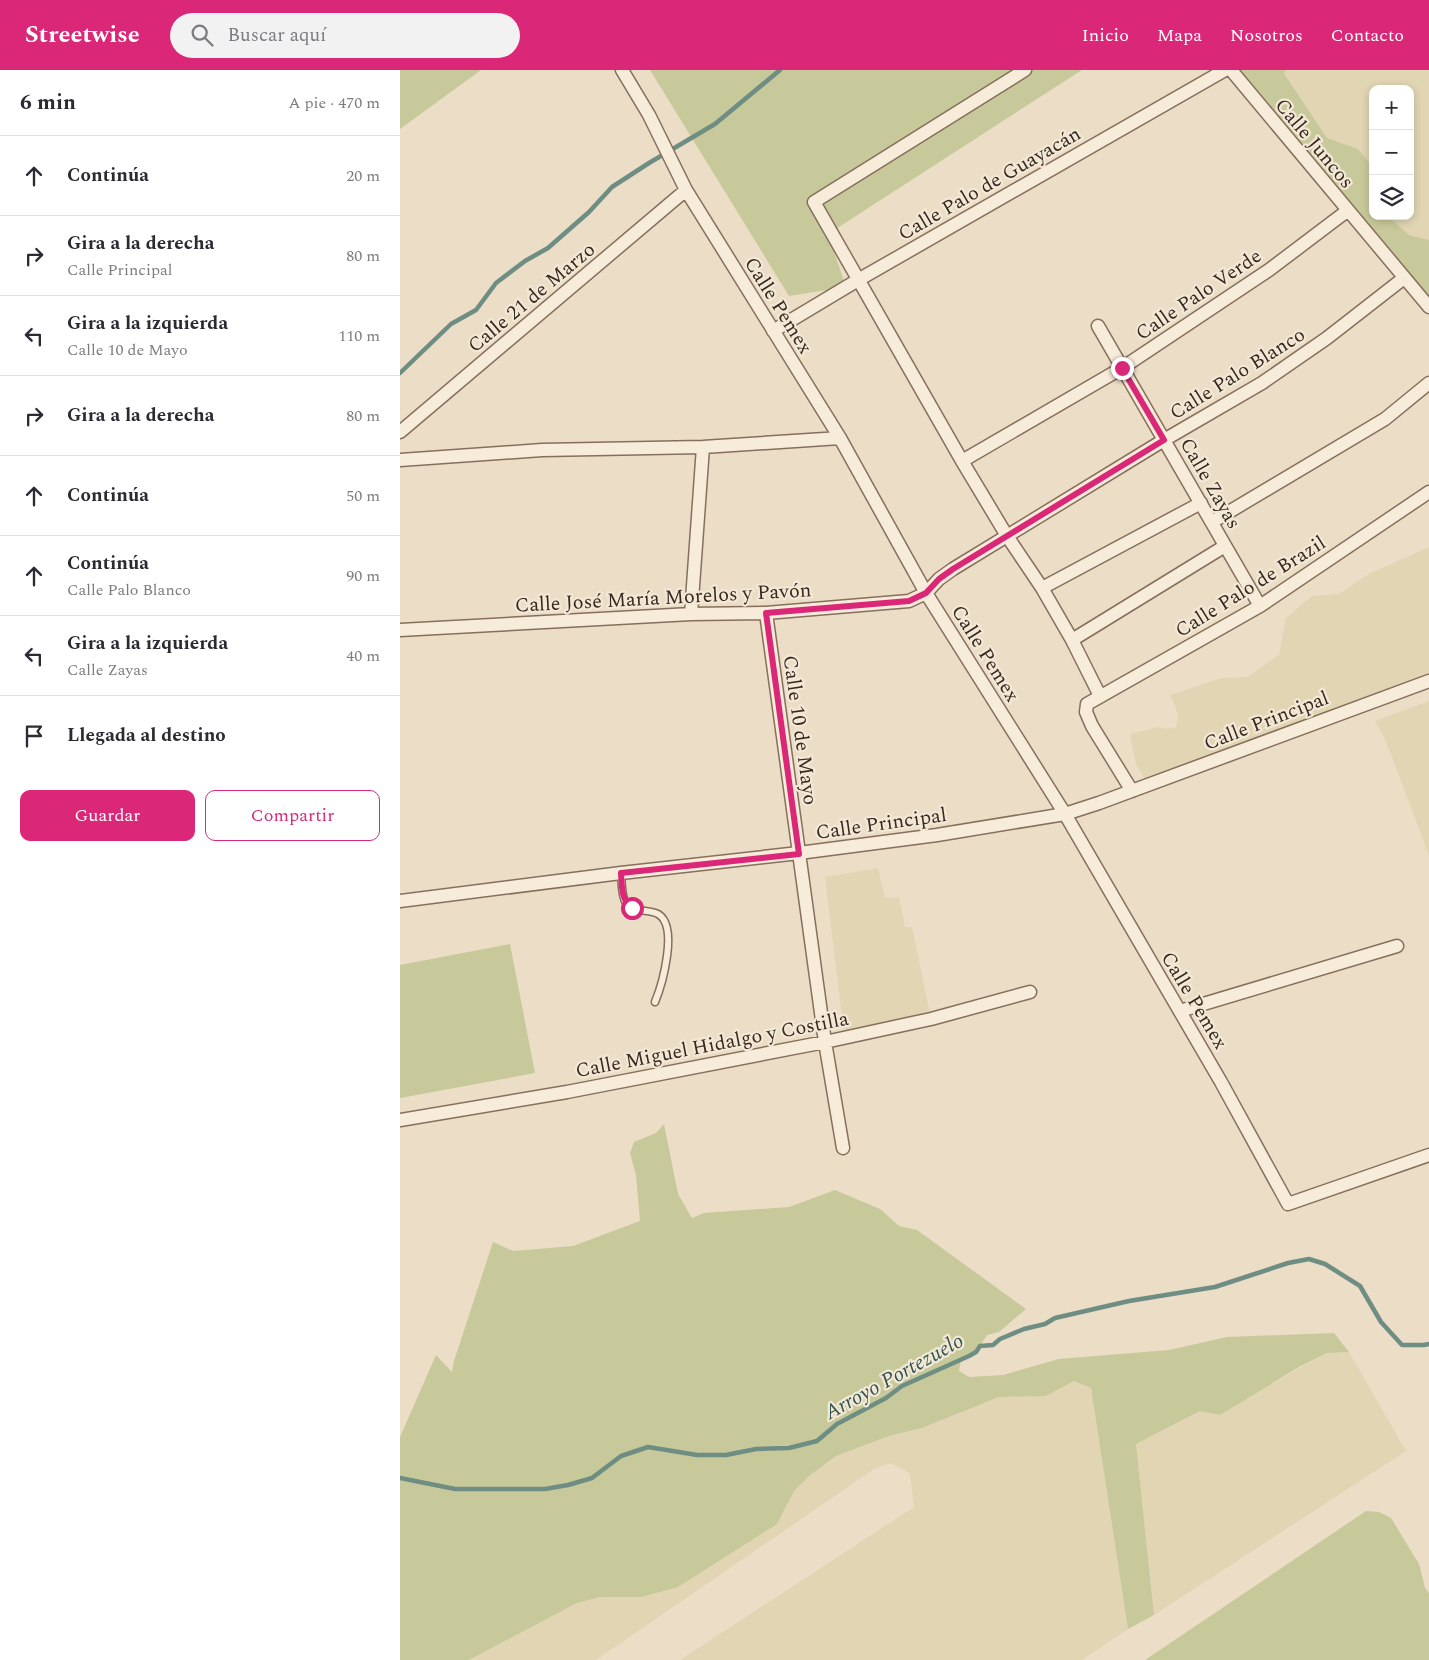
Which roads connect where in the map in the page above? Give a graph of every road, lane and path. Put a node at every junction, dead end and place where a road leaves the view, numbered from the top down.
1 (622, 70) edge
2 (1025, 70) edge
3 (1225, 70) edge
4 (1231, 70) edge
5 (686, 190) junction
6 (1347, 211) junction
7 (1404, 278) junction
8 (858, 280) junction
9 (1429, 308) edge
10 (1098, 326) dead end
11 (773, 331) junction
12 (1122, 368) junction
13 (1429, 382) edge
14 (400, 432) edge
15 (840, 438) junction
16 (1164, 440) junction
17 (703, 447) junction
18 (400, 460) edge
19 (962, 461) junction
20 (1429, 492) edge
21 (1200, 503) junction
22 (1212, 522) junction
23 (1007, 536) junction
24 (1225, 546) junction
25 (1042, 588) junction
26 (926, 593) junction
27 (1260, 606) junction
28 (766, 613) junction
29 (691, 614) junction
30 (400, 630) edge
31 (1072, 640) junction
32 (1429, 680) edge
33 (1100, 696) junction
34 (1132, 791) junction
35 (1065, 814) junction
36 (799, 854) junction
37 (621, 873) junction
38 (400, 901) edge
39 (1397, 946) dead end
40 (1030, 992) dead end
41 (655, 1002) dead end
42 (1180, 1011) junction
43 (825, 1042) junction
44 (400, 1120) edge
45 (843, 1148) dead end
46 (1429, 1155) edge

1 - 5 street, Calle Pemex
2 - 8 street
3 - 8 street, Calle Palo de Guayacán
4 - 6 street, Calle Juncos
5 - 11 street, Calle Pemex
5 - 14 street, Calle 21 de Marzo
6 - 7 street, Calle Juncos
6 - 12 street, Calle Palo Verde
7 - 9 street, Calle Juncos
7 - 16 street, Calle Palo Blanco
8 - 11 street, Calle Palo de Guayacán
8 - 19 street
10 - 12 street, Calle Zayas
11 - 15 street, Calle Pemex
12 - 16 street, Calle Zayas
12 - 19 street, Calle Palo Verde
13 - 22 street
15 - 17 street
15 - 26 street, Calle Pemex
16 - 21 street, Calle Zayas
16 - 23 street, Calle Palo Blanco
17 - 18 street
17 - 29 street
19 - 23 street
20 - 27 street, Calle Palo de Brazil
21 - 22 street, Calle Zayas
21 - 25 street
22 - 24 street, Calle Zayas
23 - 25 street
23 - 26 street, Calle Palo Blanco
24 - 27 street, Calle Zayas
24 - 31 street
25 - 31 street
26 - 28 street, Calle José María Morelos y Pavón
26 - 35 street, Calle Pemex
27 - 33 street, Calle Palo de Brazil
28 - 29 street, Calle José María Morelos y Pavón
28 - 36 street, Calle 10 de Mayo
29 - 30 street, Calle José María Morelos y Pavón
31 - 33 street
32 - 34 street, Calle Principal
33 - 34 street, Calle Palo de Brazil
34 - 35 street, Calle Principal
35 - 36 street, Calle Principal
35 - 42 street, Calle Pemex
36 - 37 street, Calle Principal
36 - 43 street, Calle 10 de Mayo
37 - 38 street, Calle Principal
37 - 41 lane
39 - 42 street
40 - 43 street, Calle Miguel Hidalgo y Costilla
42 - 46 street, Calle Pemex
43 - 44 street, Calle Miguel Hidalgo y Costilla
43 - 45 street, Calle 10 de Mayo

